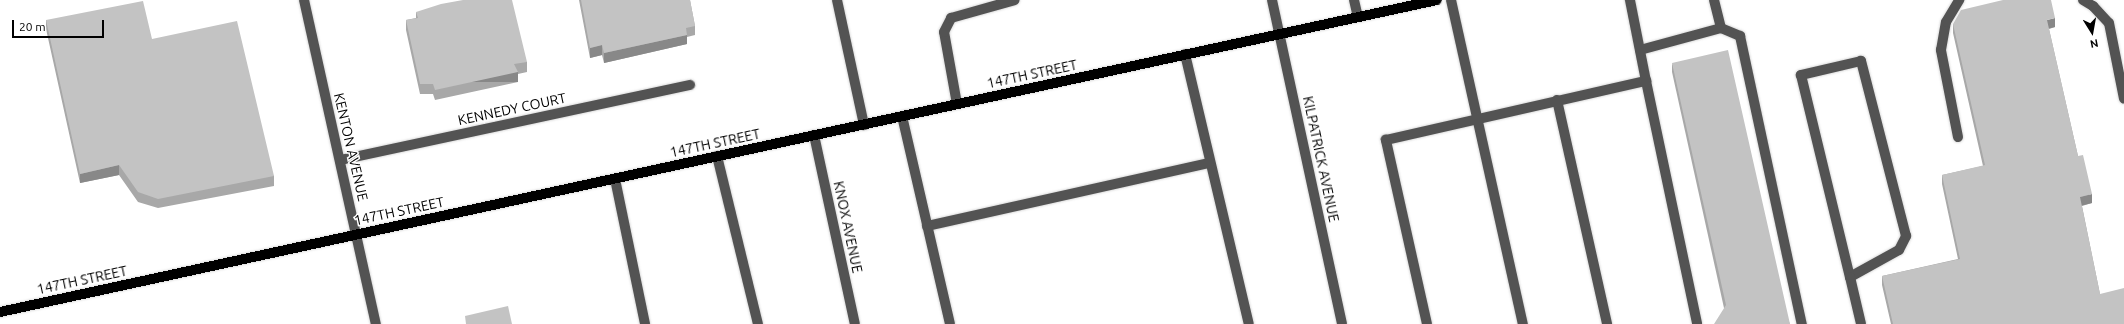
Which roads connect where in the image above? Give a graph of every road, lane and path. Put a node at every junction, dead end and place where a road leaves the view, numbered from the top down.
1 (837, 0) edge
2 (1015, 0) edge
3 (1272, 0) edge
4 (1354, 0) edge
5 (1437, 0) edge
6 (1451, 0) edge
7 (1630, 0) edge
8 (1714, 0) edge
9 (1959, 0) edge
10 (2083, 0) edge
11 (307, 1) edge
12 (1358, 17) junction
13 (1721, 28) junction
14 (1280, 34) junction
15 (1640, 50) junction
16 (1186, 54) junction
17 (1646, 80) junction
18 (690, 85) dead end
19 (2124, 98) edge
20 (1557, 100) junction
21 (957, 104) junction
22 (902, 116) junction
23 (1478, 118) junction
24 (864, 125) junction
25 (814, 135) junction
26 (1958, 137) dead end
27 (717, 156) junction
28 (340, 160) junction
29 (1209, 163) junction
30 (615, 179) junction
31 (927, 226) junction
32 (356, 235) junction
33 (1850, 277) junction
34 (0, 312) edge
35 (376, 324) edge
36 (645, 324) edge
37 (758, 324) edge
38 (855, 324) edge
39 (950, 324) edge
40 (1249, 324) edge
41 (1342, 324) edge
42 (1427, 324) edge
43 (1523, 324) edge
44 (1607, 324) edge
45 (1697, 324) edge
46 (1802, 324) edge
47 (1861, 324) edge

1 - 24 street
2 - 21 street
3 - 14 street, KILPATRICK AVENUE
4 - 12 street
5 - 12 main road, 147TH STREET
6 - 23 street
7 - 15 street
8 - 13 street
9 - 26 street
10 - 19 street
11 - 28 street, KENTON AVENUE
12 - 14 main road, 147TH STREET
13 - 15 street
13 - 46 street
14 - 16 main road, 147TH STREET
14 - 41 street, KILPATRICK AVENUE
15 - 17 street
16 - 21 main road, 147TH STREET
16 - 29 street
17 - 20 street
17 - 45 street
18 - 28 street, KENNEDY COURT
20 - 23 street
20 - 44 street
21 - 22 main road, 147TH STREET
22 - 24 main road, 147TH STREET
22 - 31 street
23 - 42 street
23 - 43 street
24 - 25 main road, 147TH STREET
25 - 27 main road, 147TH STREET
25 - 38 street, KNOX AVENUE
27 - 30 main road, 147TH STREET
27 - 37 street
28 - 32 street, KENTON AVENUE
29 - 31 street
29 - 40 street
30 - 32 main road, 147TH STREET
30 - 36 street
31 - 39 street
32 - 34 main road, 147TH STREET
32 - 35 street, KENTON AVENUE
33 - 33 street
33 - 47 street

